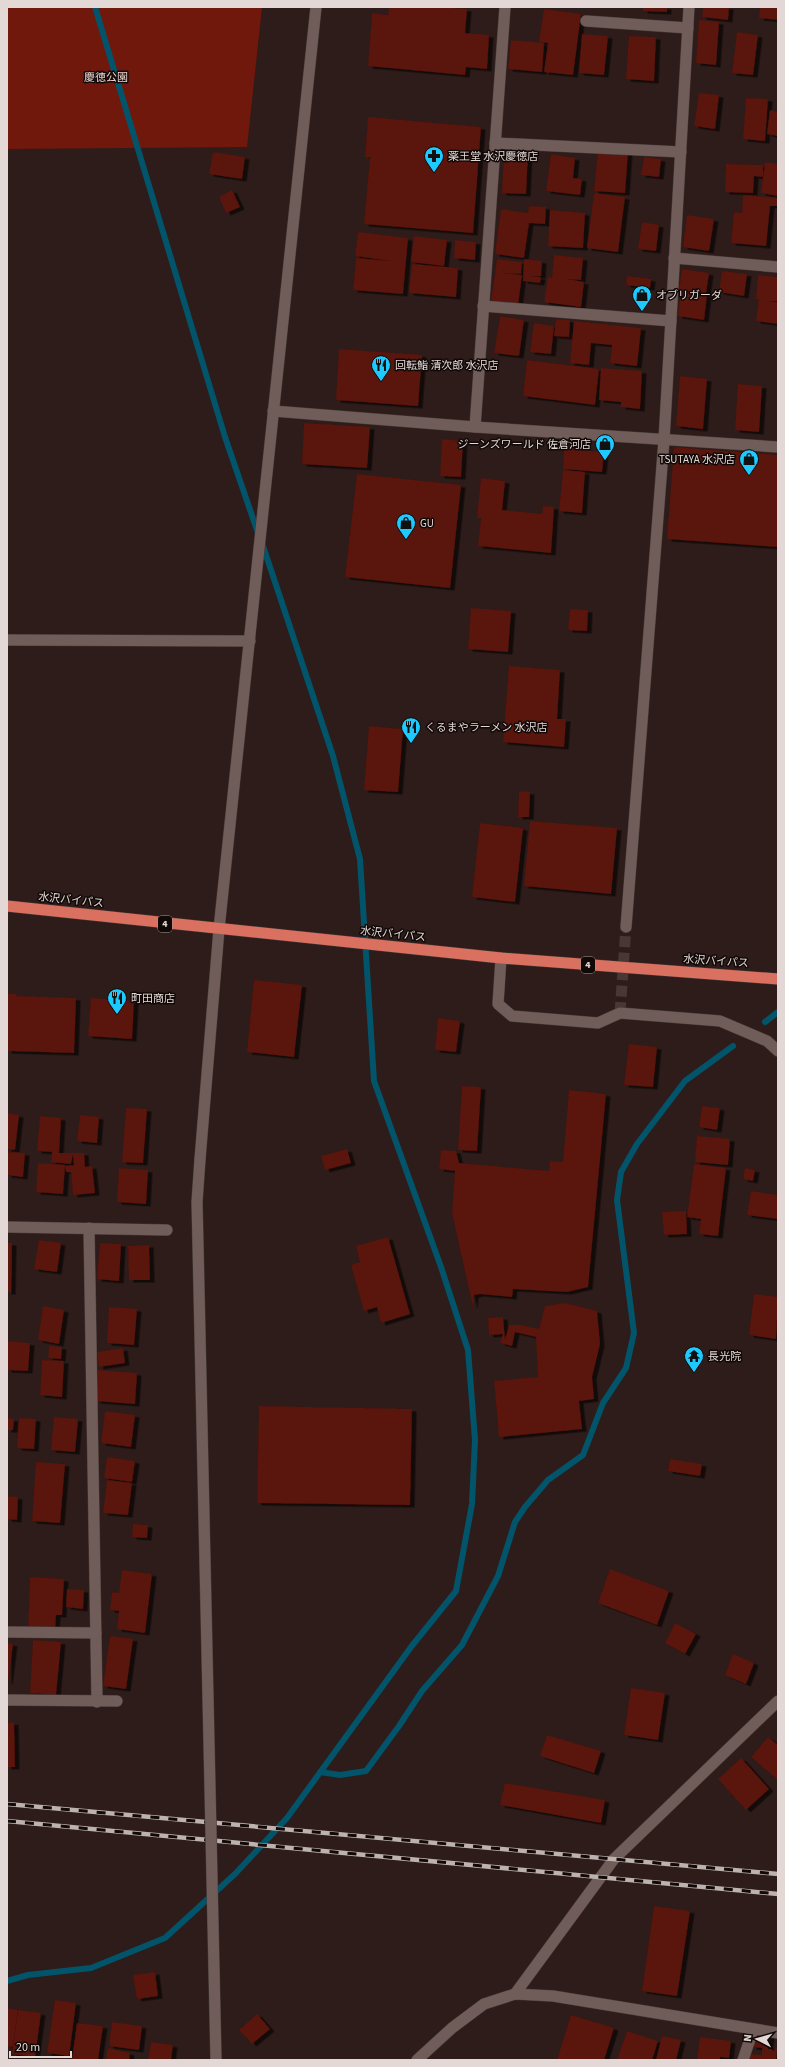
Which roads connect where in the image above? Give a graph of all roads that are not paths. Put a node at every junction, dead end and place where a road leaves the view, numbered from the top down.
1 (316, 7) edge
2 (505, 7) edge
3 (689, 7) edge
4 (586, 21) dead end
5 (688, 28) junction
6 (495, 143) junction
7 (681, 152) junction
8 (674, 258) junction
9 (778, 267) edge
10 (483, 306) junction
11 (671, 321) junction
12 (273, 411) junction
13 (474, 427) junction
14 (664, 440) junction
15 (778, 447) edge
16 (7, 640) edge
17 (250, 641) junction
18 (7, 906) edge
19 (626, 927) tunnel mouth
20 (219, 929) junction
21 (501, 958) junction
22 (778, 979) edge
23 (778, 1052) edge
24 (7, 1227) edge
25 (89, 1228) junction
26 (167, 1230) dead end
27 (7, 1632) edge
28 (96, 1633) junction
29 (7, 1700) edge
30 (116, 1701) dead end
31 (778, 1701) edge
32 (97, 1702) junction
33 (515, 1994) junction
34 (753, 2030) junction
35 (778, 2034) edge
36 (216, 2060) edge
37 (417, 2060) edge
38 (743, 2060) edge

1 - 12 street
2 - 6 street
3 - 5 street
4 - 5 street
5 - 7 street
6 - 7 street
6 - 10 street
7 - 8 street
8 - 9 street
8 - 11 street
10 - 11 street
10 - 13 street
11 - 14 street
12 - 13 street
12 - 17 street
13 - 14 street
14 - 15 street
14 - 19 street
16 - 17 street
17 - 20 street
18 - 20 highway, 水沢バイパス / 4
20 - 21 highway, 水沢バイパス / 4
20 - 36 street, bridge
21 - 22 highway, 水沢バイパス / 4
21 - 23 street
24 - 25 street
25 - 26 street
25 - 28 street
27 - 28 street
28 - 32 street
29 - 32 street
30 - 32 street
31 - 33 street
33 - 34 street
33 - 37 street
34 - 35 street
34 - 38 street

